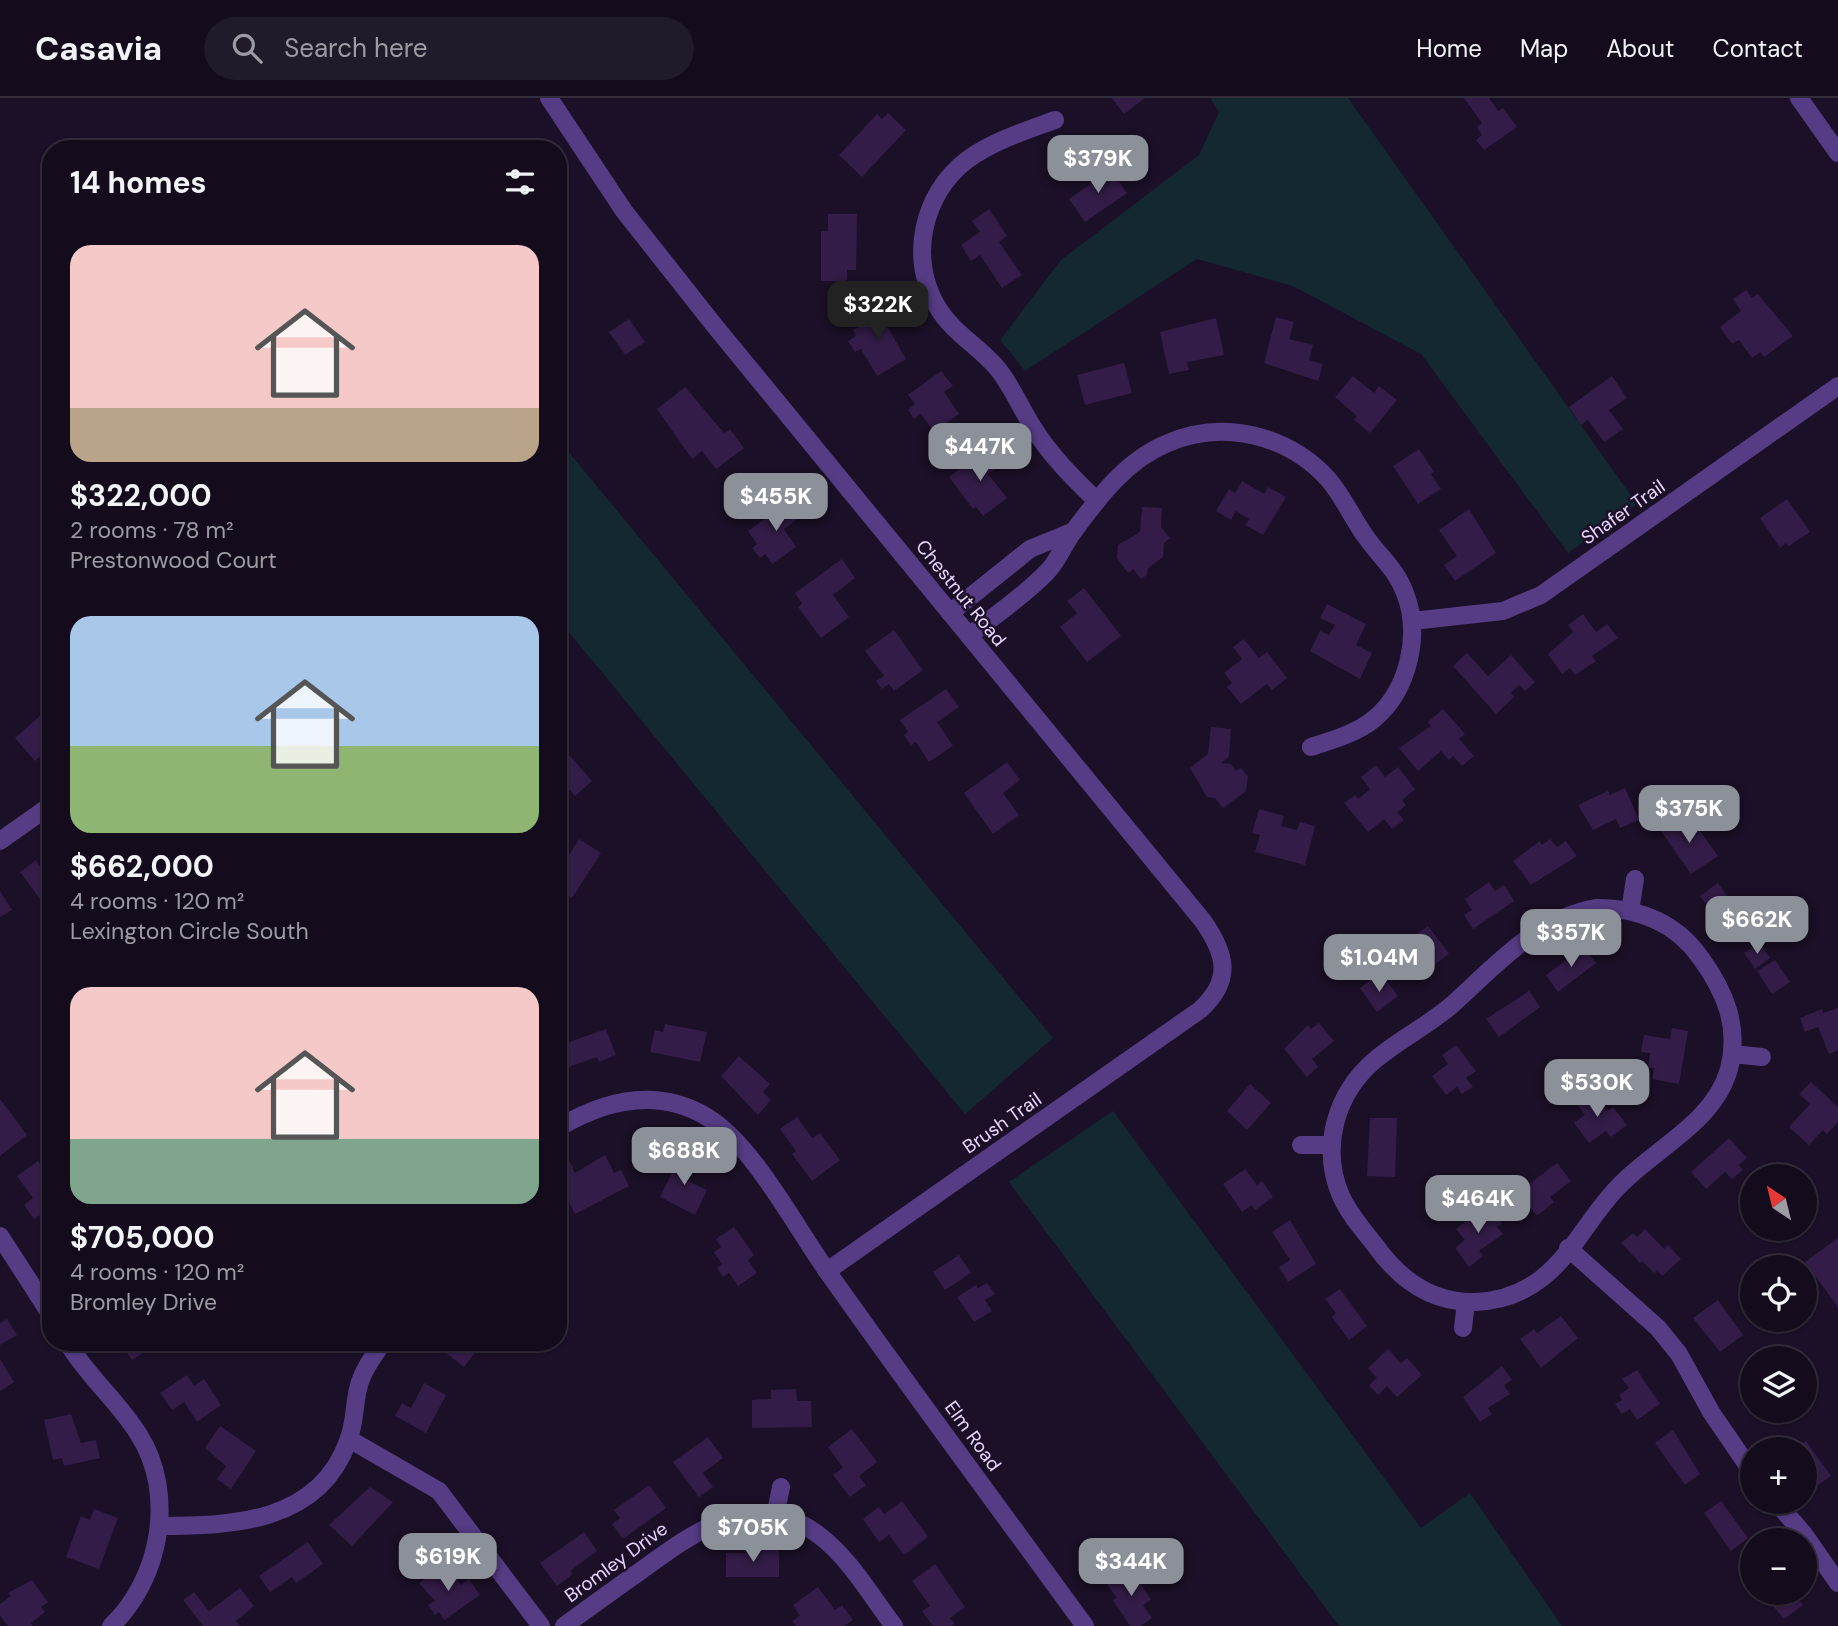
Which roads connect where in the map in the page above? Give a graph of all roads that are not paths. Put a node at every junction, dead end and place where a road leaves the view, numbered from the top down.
1 (549, 98) edge
2 (1799, 98) edge
3 (1055, 120) dead end
4 (1838, 153) edge
5 (1838, 386) edge
6 (1097, 501) junction
7 (1074, 531) junction
8 (950, 613) junction
9 (1412, 621) junction
10 (970, 636) junction
11 (1311, 747) dead end
12 (42, 811) edge
13 (0, 841) edge
14 (1635, 879) dead end
15 (1630, 911) junction
16 (1200, 1010) joint
17 (1732, 1055) junction
18 (1762, 1057) dead end
19 (567, 1123) edge
20 (1301, 1145) dead end
21 (1331, 1145) junction
22 (0, 1236) edge
23 (1568, 1248) junction
24 (827, 1271) junction
25 (42, 1301) edge
26 (1466, 1302) junction
27 (1463, 1328) dead end
28 (73, 1351) edge
29 (378, 1351) edge
30 (349, 1439) junction
31 (1740, 1454) edge
32 (781, 1486) dead end
33 (1786, 1514) edge
34 (775, 1517) junction
35 (159, 1527) junction
36 (1838, 1583) edge
37 (111, 1626) edge
38 (541, 1626) edge
39 (564, 1626) edge
40 (894, 1626) edge
41 (1085, 1626) edge

1 - 8 street, Chestnut Road
2 - 4 street
3 - 6 street
5 - 9 street, Shafer Trail
6 - 7 street
6 - 9 street
7 - 8 street
7 - 10 street
8 - 10 street, Chestnut Road
9 - 11 street
10 - 16 street, Chestnut Road
12 - 13 street
14 - 15 street
15 - 17 street
15 - 21 street
16 - 24 street, Brush Trail
17 - 18 street
17 - 23 street
19 - 24 street, Elm Road
20 - 21 street
21 - 26 street
22 - 25 street
23 - 26 street
23 - 31 street
24 - 41 street, Elm Road
26 - 27 street
28 - 35 street
29 - 30 street
30 - 35 street
30 - 38 street
32 - 34 street
33 - 36 street
34 - 39 street, Bromley Drive
34 - 40 street, Bromley Drive
35 - 37 street

